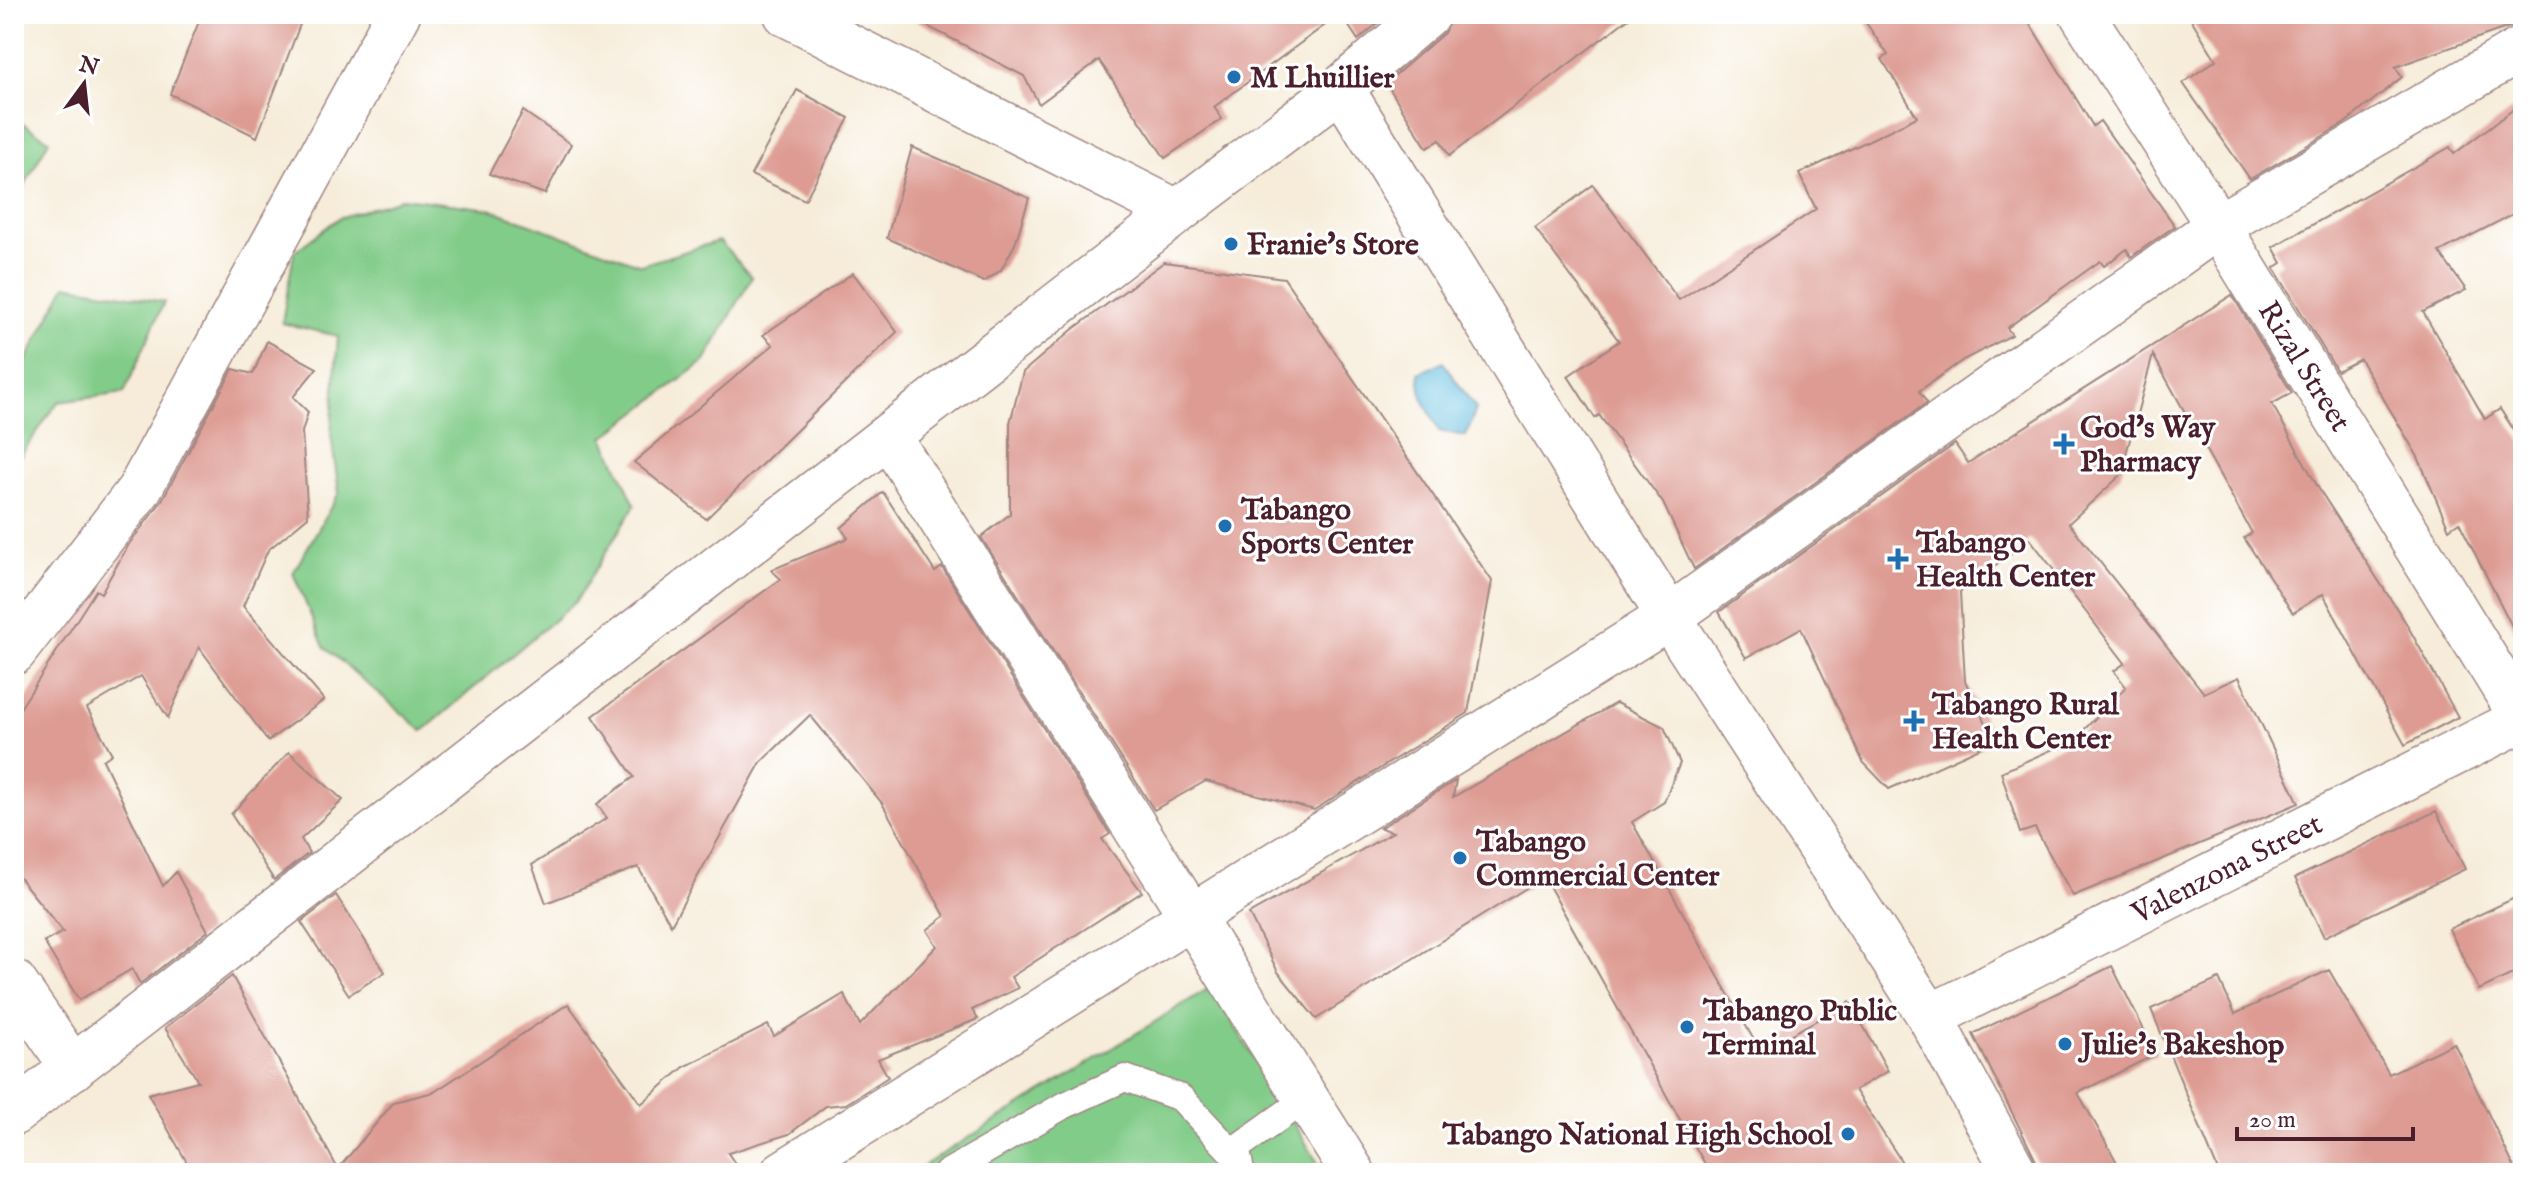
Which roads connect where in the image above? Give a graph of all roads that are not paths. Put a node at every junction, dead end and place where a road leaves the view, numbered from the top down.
1 (398, 14) edge
2 (786, 14) edge
3 (1428, 14) edge
4 (2082, 14) edge
5 (2523, 48) edge
6 (1341, 88) junction
7 (1177, 212) junction
8 (2218, 226) junction
9 (889, 437) junction
10 (1669, 617) junction
11 (14, 652) edge
12 (2523, 720) edge
13 (1193, 917) junction
14 (14, 982) edge
15 (1930, 1017) junction
16 (73, 1068) junction
17 (1307, 1098) junction
18 (14, 1113) edge
19 (1236, 1162) edge
20 (783, 1173) edge
21 (947, 1173) edge
22 (1353, 1173) edge
23 (2015, 1173) edge

1 - 11 street
2 - 7 street
3 - 6 street
4 - 8 street, Rizal Street
5 - 8 street
6 - 7 street
6 - 10 street
7 - 9 street
8 - 10 street
8 - 12 street, Rizal Street
9 - 13 street
9 - 16 street
10 - 13 street
10 - 15 street
12 - 15 street, Valenzona Street
13 - 17 street
13 - 20 street
14 - 16 street
15 - 23 street
16 - 18 street
17 - 19 lane
17 - 22 street
19 - 21 lane

